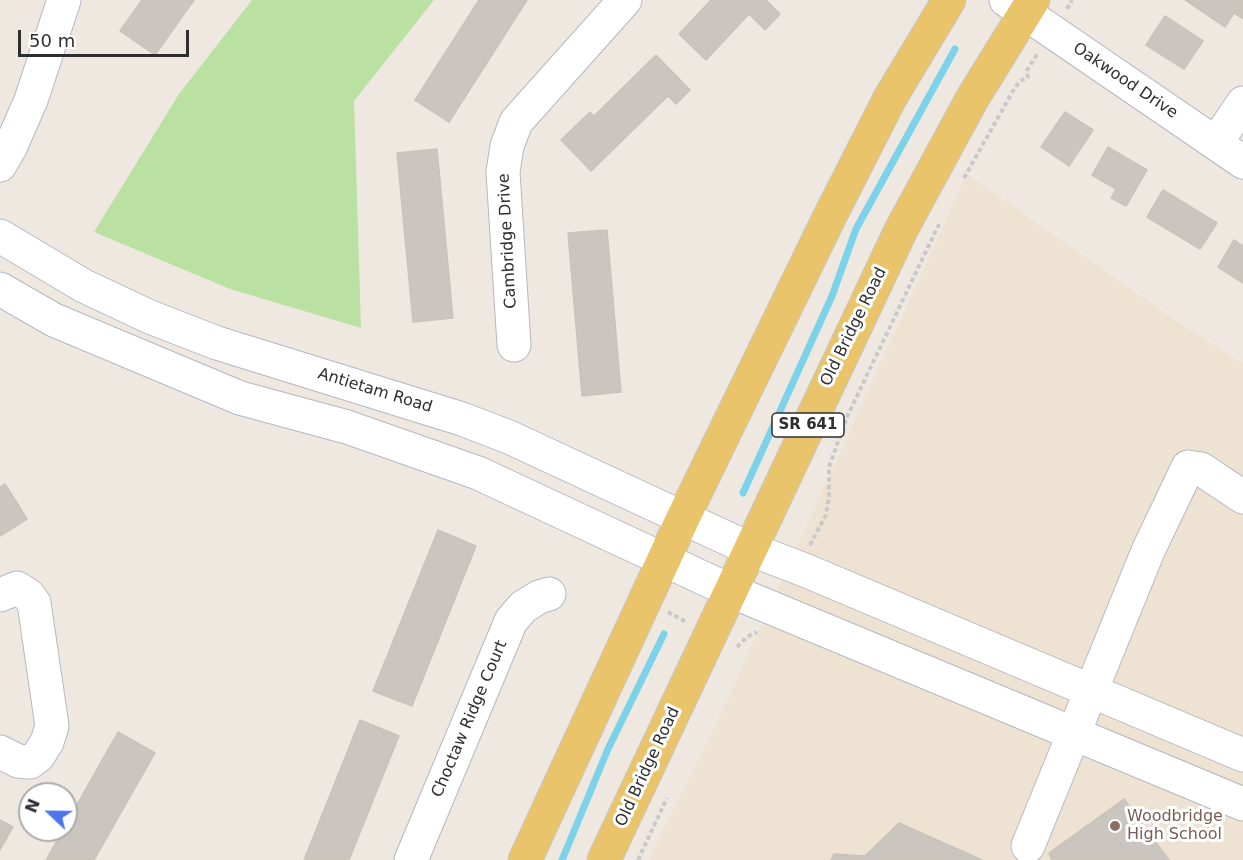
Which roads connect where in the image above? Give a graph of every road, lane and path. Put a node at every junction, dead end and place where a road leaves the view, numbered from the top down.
1 (64, 0) edge
2 (625, 0) edge
3 (949, 0) edge
4 (1021, 4) edge
5 (1026, 72) dead end
6 (1243, 104) edge
7 (1216, 143) junction
8 (1243, 162) edge
9 (0, 165) edge
10 (963, 178) dead end
11 (940, 221) dead end
12 (0, 236) edge
13 (0, 289) edge
14 (513, 345) dead end
15 (1243, 497) edge
16 (683, 518) junction
17 (750, 549) junction
18 (806, 552) dead end
19 (664, 560) junction
20 (731, 591) junction
21 (549, 594) dead end
22 (0, 595) edge
23 (663, 610) dead end
24 (685, 621) dead end
25 (763, 630) dead end
26 (734, 651) dead end
27 (1092, 691) junction
28 (1075, 733) junction
29 (1210, 741) junction
30 (0, 752) edge
31 (1243, 755) edge
32 (1193, 783) junction
33 (668, 796) dead end
34 (1243, 804) edge
35 (1028, 846) dead end
36 (411, 860) edge
37 (525, 860) edge
38 (604, 860) edge
39 (638, 860) edge

1 - 9 street
2 - 14 street, Cambridge Drive
3 - 16 main road
4 - 7 street, Oakwood Drive
4 - 17 main road, Old Bridge Road / SR 641
5 - 10 path
6 - 7 street
7 - 8 street, Oakwood Drive
11 - 18 path
12 - 16 street, Antietam Road
13 - 19 street
15 - 27 street
16 - 17 street, Antietam Road
16 - 19 main road
17 - 20 main road, Old Bridge Road / SR 641
17 - 27 street, Antietam Road
19 - 20 street
19 - 37 main road
20 - 28 street
20 - 38 main road, Old Bridge Road / SR 641
21 - 36 street, Choctaw Ridge Court
22 - 30 street
23 - 24 path
25 - 26 path
27 - 28 street
27 - 29 street, Antietam Road
28 - 32 street
28 - 35 street
29 - 31 street, Antietam Road
29 - 32 street
32 - 34 street
33 - 39 path

